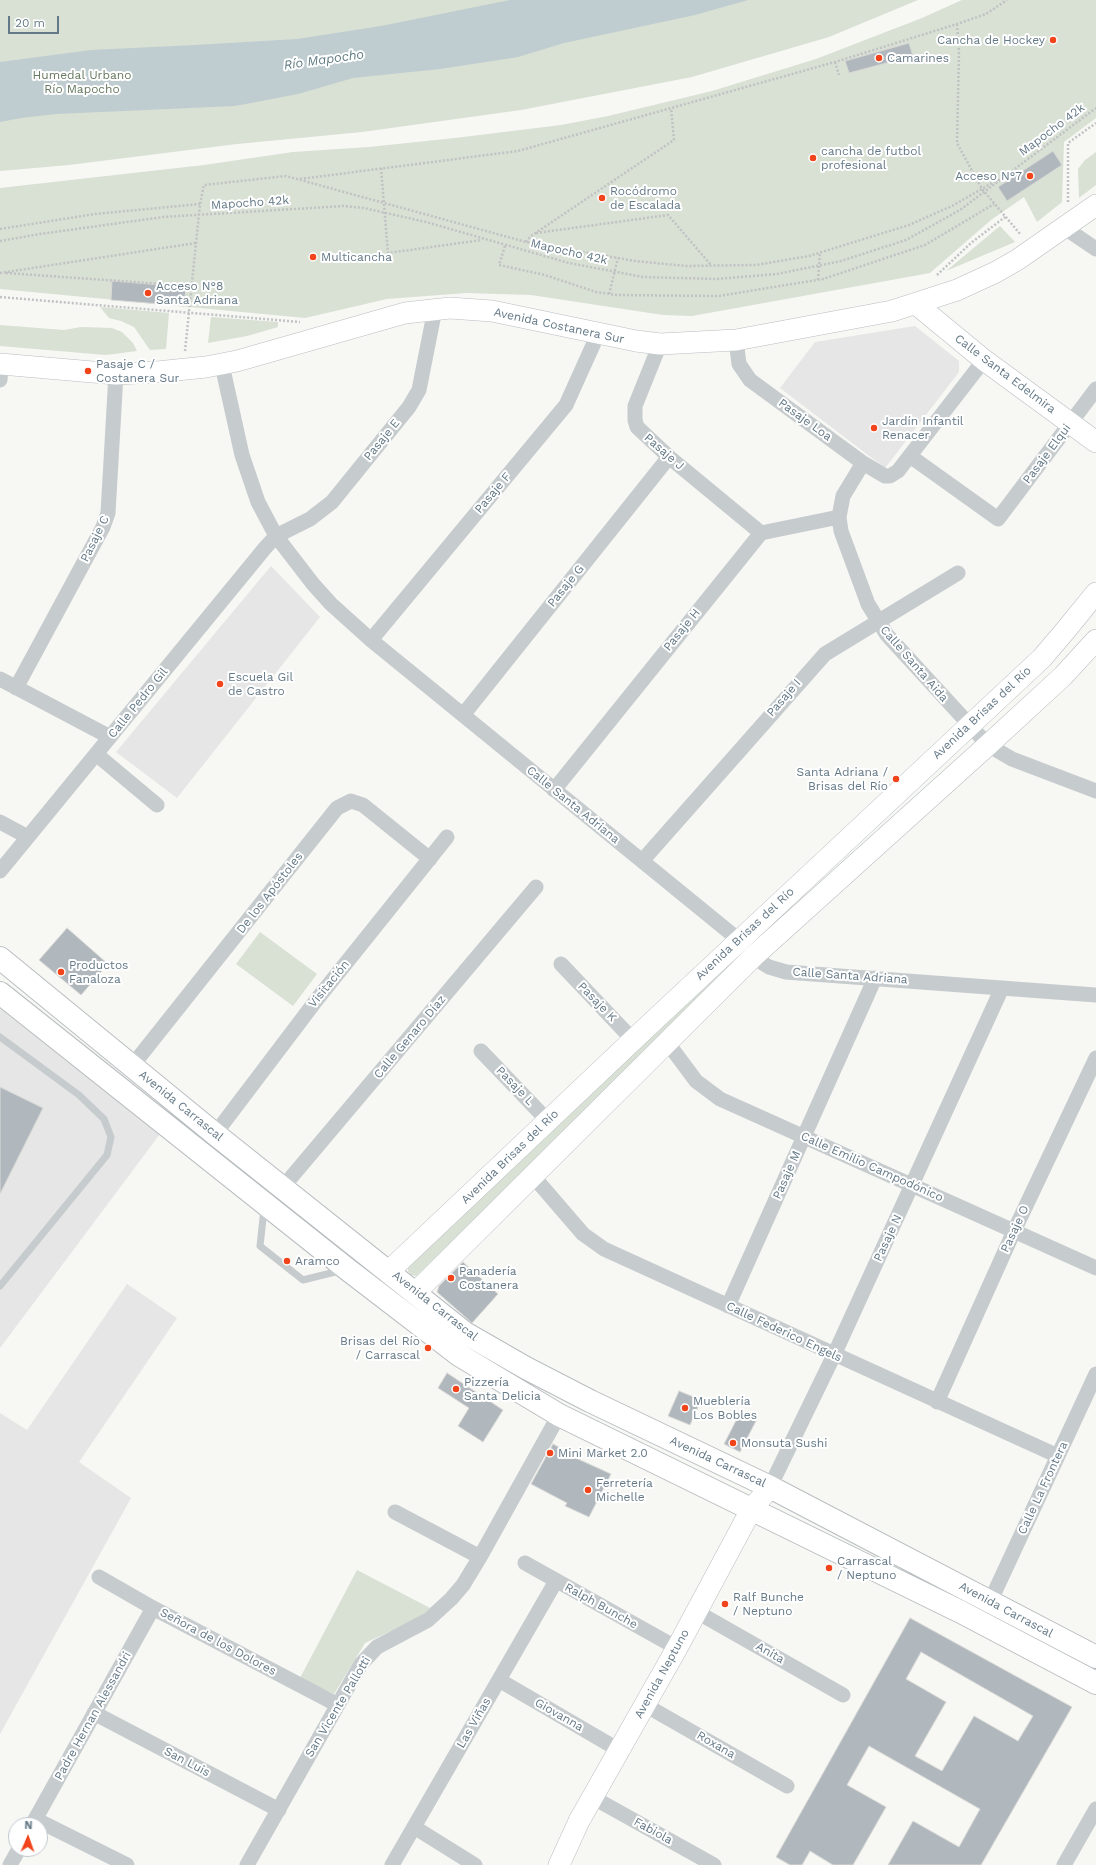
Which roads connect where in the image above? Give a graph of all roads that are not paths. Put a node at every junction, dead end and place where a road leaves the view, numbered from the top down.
1 (1096, 205) edge
2 (1065, 228) junction
3 (1096, 249) edge
4 (916, 304) junction
5 (435, 309) junction
6 (598, 334) junction
7 (736, 340) junction
8 (660, 344) junction
9 (984, 360) junction
10 (222, 365) junction
11 (0, 369) edge
12 (116, 374) junction
13 (1096, 389) edge
14 (1070, 423) junction
15 (1096, 442) edge
16 (910, 456) junction
17 (669, 458) junction
18 (863, 463) junction
19 (839, 517) junction
20 (761, 533) junction
21 (276, 536) junction
22 (958, 573) dead end
23 (1096, 593) edge
24 (878, 622) junction
25 (371, 640) junction
26 (1096, 640) edge
27 (0, 679) edge
28 (16, 688) junction
29 (463, 715) junction
30 (968, 725) junction
31 (110, 737) junction
32 (988, 745) junction
33 (96, 754) junction
34 (554, 790) junction
35 (1096, 791) edge
36 (157, 805) dead end
37 (0, 822) edge
38 (28, 837) junction
39 (447, 837) dead end
40 (430, 859) junction
41 (642, 861) junction
42 (0, 871) edge
43 (536, 887) dead end
44 (739, 940) junction
45 (754, 956) junction
46 (0, 958) edge
47 (561, 964) dead end
48 (875, 978) junction
49 (1002, 988) junction
50 (0, 993) edge
51 (1096, 995) edge
52 (0, 1037) edge
53 (633, 1040) junction
54 (667, 1042) junction
55 (481, 1051) dead end
56 (1096, 1058) edge
57 (132, 1066) junction
58 (548, 1120) junction
59 (215, 1134) junction
60 (804, 1137) junction
61 (533, 1176) junction
62 (912, 1185) junction
63 (283, 1187) junction
64 (265, 1204) junction
65 (1014, 1231) junction
66 (1096, 1268) edge
67 (347, 1269) junction
68 (389, 1271) junction
69 (0, 1286) edge
70 (415, 1293) junction
71 (728, 1306) junction
72 (834, 1355) junction
73 (1096, 1374) edge
74 (590, 1401) junction
75 (937, 1402) junction
76 (559, 1415) junction
77 (1058, 1456) junction
78 (770, 1486) junction
79 (751, 1510) junction
80 (395, 1512) dead end
81 (480, 1557) junction
82 (525, 1564) dead end
83 (99, 1577) dead end
84 (556, 1581) junction
85 (990, 1602) junction
86 (153, 1608) junction
87 (697, 1612) junction
88 (677, 1648) junction
89 (1096, 1657) edge
90 (499, 1680) junction
91 (1096, 1683) edge
92 (843, 1695) dead end
93 (338, 1704) junction
94 (645, 1705) junction
95 (94, 1713) junction
96 (619, 1750) junction
97 (787, 1786) dead end
98 (592, 1797) junction
99 (1096, 1809) edge
100 (279, 1810) junction
101 (37, 1817) edge
102 (414, 1827) junction
103 (48, 1828) edge
104 (127, 1865) edge
105 (247, 1865) edge
106 (392, 1865) edge
107 (475, 1865) edge
108 (559, 1865) edge
109 (714, 1865) edge
110 (1064, 1865) edge

1 - 2 street, Avenida Costanera Sur
2 - 3 street
2 - 4 street, Avenida Costanera Sur
4 - 7 street, Avenida Costanera Sur
4 - 9 street, Calle Santa Edelmira
5 - 6 street, Avenida Costanera Sur
5 - 10 street, Avenida Costanera Sur
5 - 21 street, Pasaje E
6 - 8 street, Avenida Costanera Sur
6 - 25 street, Pasaje F
7 - 8 street, Avenida Costanera Sur
7 - 18 street, Pasaje Loa
8 - 17 street, Pasaje J
9 - 14 street, Calle Santa Edelmira
9 - 16 street
10 - 12 street, Avenida Costanera Sur
10 - 21 street, Calle Santa Adriana
11 - 12 street, Avenida Costanera Sur
12 - 28 street, Pasaje C
13 - 14 street, Pasaje Elqui
14 - 15 street, Calle Santa Edelmira
14 - 16 street, Pasaje Elqui
16 - 18 street, Pasaje Loa
17 - 20 street, Pasaje J
17 - 29 street, Pasaje G
18 - 19 street, Calle Santa Aida
19 - 20 street
19 - 24 street, Calle Santa Aida
20 - 34 street, Pasaje H
21 - 25 street, Calle Santa Adriana
21 - 31 street, Calle Pedro Gil
22 - 24 street, Pasaje I
23 - 30 street, Avenida Brisas del Río
24 - 30 street, Calle Santa Aida
24 - 41 street, Pasaje I
25 - 29 street, Calle Santa Adriana
26 - 32 street, Avenida Brisas del Río
27 - 28 street
28 - 31 street
29 - 34 street, Calle Santa Adriana
30 - 32 street, Calle Santa Aida
30 - 44 street, Avenida Brisas del Río
31 - 33 street, Calle Pedro Gil
32 - 35 street, Calle Santa Aida
32 - 45 street, Avenida Brisas del Río
33 - 36 street
33 - 38 street, Calle Pedro Gil
34 - 41 street, Calle Santa Adriana
37 - 38 street
38 - 42 street, Calle Pedro Gil
39 - 40 street, Visitación
40 - 57 street, De los Apóstoles
40 - 59 street, Visitación
41 - 44 street, Calle Santa Adriana
43 - 63 street, Calle Genaro Díaz
44 - 45 street, Calle Santa Adriana
44 - 53 street, Avenida Brisas del Río
45 - 48 street, Calle Santa Adriana
45 - 54 street, Avenida Brisas del Río
46 - 57 main road, Avenida Carrascal
47 - 53 street, Pasaje K
48 - 49 street, Calle Santa Adriana
48 - 60 street, Pasaje M
49 - 51 street, Calle Santa Adriana
49 - 62 street, Pasaje N
50 - 64 main road, Avenida Carrascal
52 - 69 lane
53 - 58 street, Avenida Brisas del Río
54 - 60 street, Calle Emilio Campodónico
54 - 61 street, Avenida Brisas del Río
55 - 58 street, Pasaje L
56 - 65 street, Pasaje O
57 - 59 main road, Avenida Carrascal
58 - 68 street, Avenida Brisas del Río
59 - 63 main road, Avenida Carrascal
60 - 62 street, Calle Emilio Campodónico
60 - 71 street, Pasaje M
61 - 70 street, Avenida Brisas del Río
61 - 71 street, Calle Federico Engels
62 - 65 street, Calle Emilio Campodónico
62 - 72 street, Pasaje N
63 - 68 main road, Avenida Carrascal
64 - 67 main road, Avenida Carrascal
64 - 67 lane
65 - 66 street, Calle Emilio Campodónico
65 - 75 street, Pasaje O
67 - 76 main road, Avenida Carrascal
68 - 70 main road, Avenida Carrascal
70 - 74 main road, Avenida Carrascal
71 - 72 street, Calle Federico Engels
72 - 75 street, Calle Federico Engels
72 - 78 street, Pasaje N
73 - 77 street, Calle La Frontera
74 - 76 main road
74 - 78 main road, Avenida Carrascal
75 - 77 street, Calle Federico Engels
76 - 79 main road, Avenida Carrascal
76 - 81 street, San Vicente Pallotti
77 - 85 street, Calle La Frontera
78 - 79 street, Avenida Neptuno
78 - 85 main road, Avenida Carrascal
79 - 87 street, Avenida Neptuno
79 - 91 main road, Avenida Carrascal
80 - 81 street
81 - 93 street, San Vicente Pallotti
82 - 84 street, Ralph Bunche
83 - 86 street, Señora de los Dolores
84 - 88 street, Ralph Bunche
84 - 90 street, Las Viñas
85 - 89 main road, Avenida Carrascal
86 - 93 street, Señora de los Dolores
86 - 95 street, Padre Hernan Alessandri
87 - 88 street, Avenida Neptuno
87 - 92 street, Anita
88 - 94 street, Avenida Neptuno
90 - 96 street, Giovanna
90 - 102 street, Las Viñas
93 - 100 street, San Vicente Pallotti
94 - 96 street, Avenida Neptuno
94 - 97 street, Roxana
95 - 100 street, San Luis
95 - 101 street, Padre Hernan Alessandri
96 - 98 street, Avenida Neptuno
98 - 108 street, Avenida Neptuno
98 - 109 street, Fabiola
99 - 110 street
100 - 105 street, San Vicente Pallotti
102 - 106 street, Las Viñas
102 - 107 street
103 - 104 street

